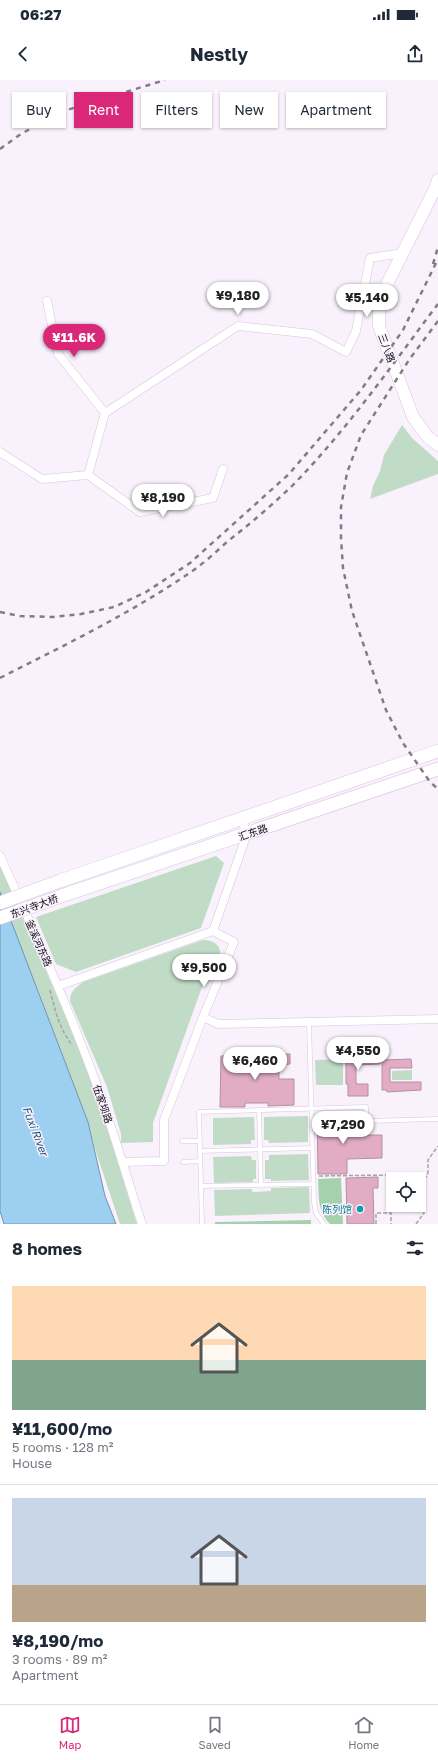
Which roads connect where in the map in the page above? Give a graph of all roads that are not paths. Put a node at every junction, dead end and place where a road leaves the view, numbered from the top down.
1 (438, 180) edge
2 (402, 253) junction
3 (47, 301) dead end
4 (105, 412) junction
5 (438, 445) edge
6 (0, 452) edge
7 (223, 468) dead end
8 (88, 475) junction
9 (438, 751) edge
10 (438, 769) edge
11 (241, 818) junction
12 (248, 834) junction
13 (0, 856) edge
14 (60, 881) joint
15 (68, 894) joint
16 (0, 903) edge
17 (0, 918) edge
18 (213, 931) junction
19 (58, 986) junction
20 (203, 1017) junction
21 (438, 1019) edge
22 (309, 1022) junction
23 (312, 1109) junction
24 (259, 1110) junction
25 (438, 1119) edge
26 (182, 1141) dead end
27 (200, 1141) junction
28 (313, 1148) junction
29 (200, 1151) junction
30 (200, 1161) junction
31 (122, 1162) junction
32 (183, 1162) dead end
33 (314, 1184) junction
34 (201, 1186) junction
35 (262, 1187) dead end
36 (142, 1224) edge
37 (202, 1224) edge
38 (324, 1224) edge

1 - 2 main road, 三八路
2 - 4 street
2 - 5 main road, 三八路
3 - 4 street
4 - 8 street
6 - 8 street
7 - 8 street
9 - 11 main road, 汇东路
10 - 12 main road, 汇东路
11 - 12 street
11 - 14 main road, 汇东路
12 - 15 main road, 汇东路
12 - 18 street
13 - 19 street, 釜溪河东路
14 - 16 main road, 东兴寺大桥, bridge
15 - 17 main road, 东兴寺大桥, bridge
18 - 19 street
18 - 20 street
19 - 31 street, 伍家坝路
20 - 22 street
20 - 31 street
21 - 22 street
22 - 23 lane
23 - 24 lane
23 - 25 lane
23 - 28 lane
24 - 27 lane
24 - 35 lane
26 - 27 lane
27 - 29 lane
28 - 29 lane
28 - 33 lane
29 - 30 lane
30 - 32 lane
30 - 34 lane
31 - 36 street, 伍家坝路
33 - 34 lane
33 - 38 lane
34 - 37 lane

